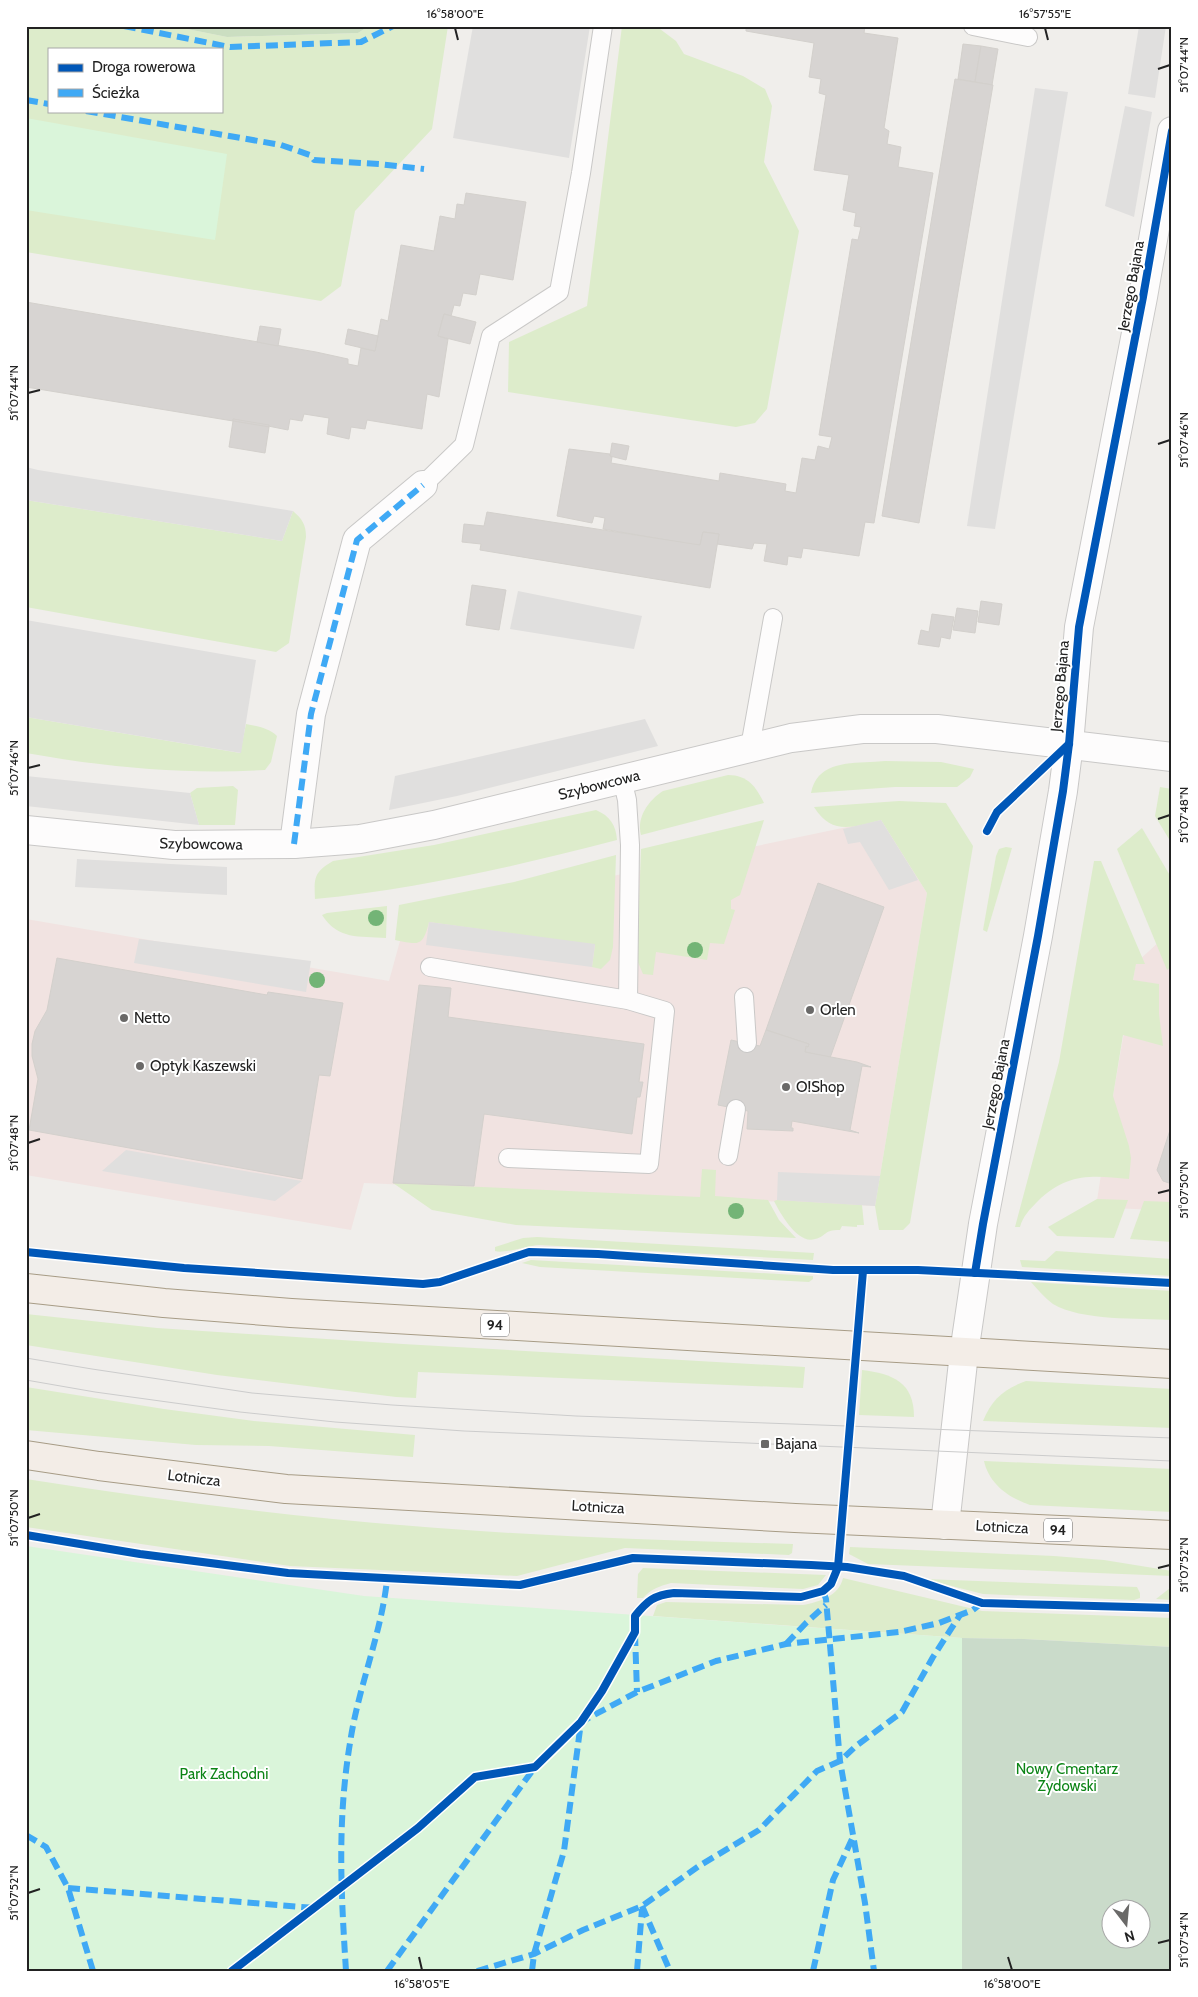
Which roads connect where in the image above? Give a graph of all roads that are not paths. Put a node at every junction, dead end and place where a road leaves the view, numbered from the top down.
1 (603, 26) edge
2 (973, 26) edge
3 (1028, 37) dead end
4 (1172, 131) edge
5 (423, 486) joint
6 (774, 618) dead end
7 (1069, 744) junction
8 (750, 747) junction
9 (1172, 757) edge
10 (622, 779) junction
11 (26, 830) edge
12 (294, 844) junction
13 (430, 967) dead end
14 (744, 997) dead end
15 (628, 1000) junction
16 (747, 1043) dead end
17 (736, 1109) dead end
18 (728, 1156) dead end
19 (508, 1158) dead end
20 (26, 1288) edge
21 (964, 1353) junction
22 (1172, 1364) edge
23 (26, 1455) edge
24 (945, 1525) junction
25 (1172, 1535) edge

1 - 5 lane
2 - 3 lane
4 - 7 street, Jerzego Bajana
5 - 12 street
6 - 8 lane
7 - 8 street, Szybowcowa
7 - 9 street, Szybowcowa
7 - 21 street, Jerzego Bajana
8 - 10 street, Szybowcowa
10 - 12 street, Szybowcowa
10 - 15 lane
11 - 12 street, Szybowcowa
13 - 15 lane
14 - 16 lane
15 - 19 lane
17 - 18 lane
20 - 21 main road, 94
21 - 22 main road, 94
21 - 24 street, Jerzego Bajana
23 - 24 main road, Lotnicza / 94
24 - 25 main road, Lotnicza / 94

